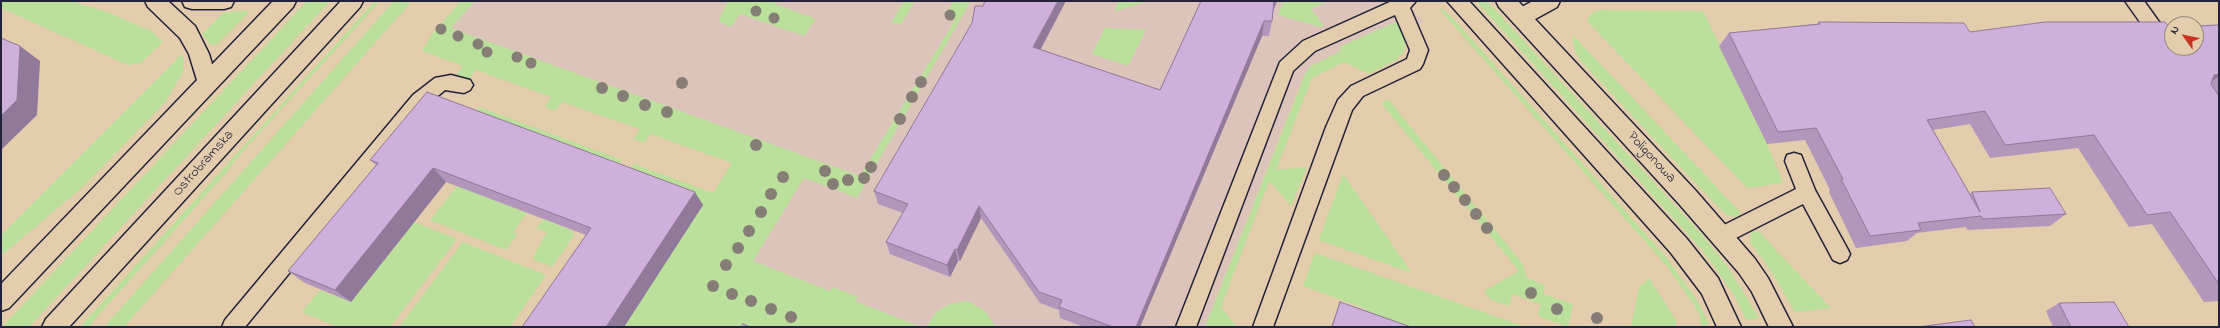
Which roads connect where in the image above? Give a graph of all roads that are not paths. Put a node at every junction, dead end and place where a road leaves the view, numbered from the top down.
1 (155, 1) edge
2 (192, 1) edge
3 (224, 1) edge
4 (286, 1) edge
5 (353, 1) edge
6 (1457, 1) edge
7 (1506, 1) edge
8 (1550, 1) edge
9 (2134, 1) edge
10 (1403, 3) edge
11 (1521, 17) junction
12 (2161, 38) edge
13 (207, 84) junction
14 (464, 85) dead end
15 (1794, 161) dead end
16 (1807, 193) junction
17 (1721, 236) junction
18 (1840, 254) dead end
19 (1, 300) edge
20 (54, 327) edge
21 (232, 327) edge
22 (1186, 327) edge
23 (1263, 327) edge
24 (1729, 327) edge
25 (1781, 327) edge

1 - 13 street
2 - 3 street
4 - 13 street
5 - 20 street, Ostrobramska
6 - 24 street
7 - 11 street, Poligonowa
8 - 11 street
9 - 12 lane
10 - 22 lane
10 - 23 lane
11 - 17 street, Poligonowa
13 - 19 street
14 - 21 lane
15 - 16 lane
16 - 17 lane
16 - 18 lane
17 - 25 street, Poligonowa

